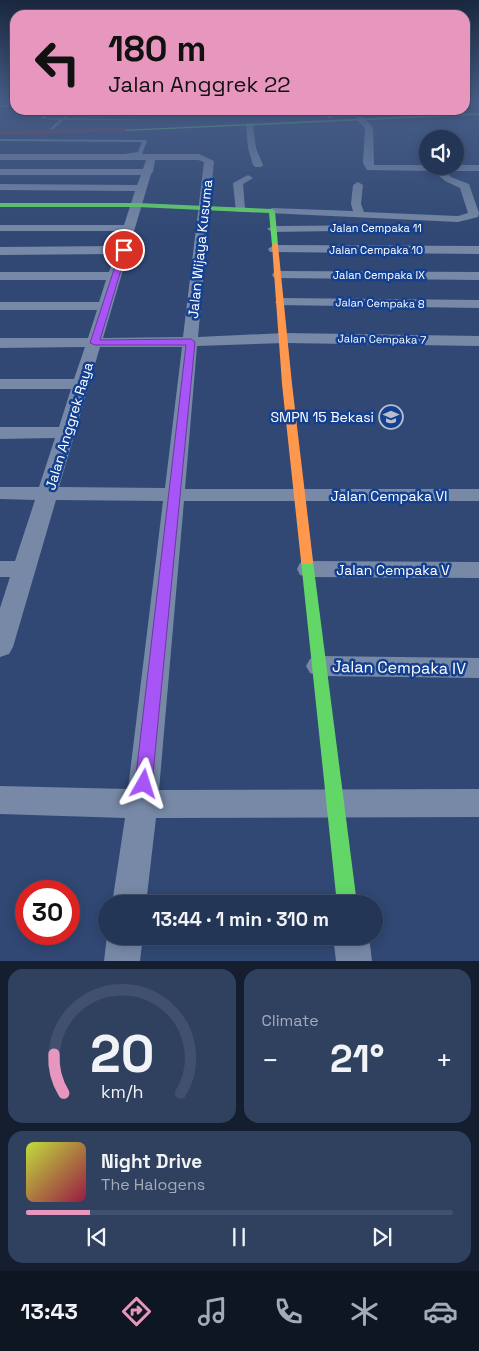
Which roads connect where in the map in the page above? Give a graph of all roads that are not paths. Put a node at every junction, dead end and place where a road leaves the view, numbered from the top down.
1 (143, 145) edge
2 (252, 145) edge
3 (369, 145) edge
4 (151, 157) junction
5 (1, 158) edge
6 (258, 165) dead end
7 (419, 168) edge
8 (464, 168) edge
9 (479, 168) edge
10 (0, 172) edge
11 (148, 172) junction
12 (444, 175) edge
13 (248, 178) dead end
14 (358, 184) dead end
15 (0, 187) edge
16 (140, 196) junction
17 (0, 205) edge
18 (204, 207) junction
19 (240, 209) junction
20 (272, 211) junction
21 (360, 214) junction
22 (464, 225) junction
23 (0, 228) edge
24 (130, 228) junction
25 (273, 228) junction
26 (274, 249) junction
27 (124, 250) junction
28 (479, 250) edge
29 (0, 251) edge
30 (279, 275) junction
31 (0, 276) edge
32 (115, 276) junction
33 (479, 276) edge
34 (282, 302) junction
35 (479, 304) edge
36 (0, 306) edge
37 (106, 306) junction
38 (285, 338) junction
39 (479, 340) edge
40 (191, 342) junction
41 (0, 343) edge
42 (95, 343) junction
43 (0, 384) edge
44 (82, 384) junction
45 (67, 432) junction
46 (0, 433) edge
47 (0, 493) edge
48 (48, 493) junction
49 (174, 495) junction
50 (299, 496) junction
51 (479, 496) edge
52 (0, 569) edge
53 (25, 569) junction
54 (308, 569) junction
55 (479, 570) edge
56 (0, 648) edge
57 (319, 666) junction
58 (479, 668) edge
59 (0, 800) edge
60 (335, 803) junction
61 (479, 803) edge
62 (142, 804) junction
63 (130, 895) edge
64 (346, 895) edge
65 (124, 945) edge
66 (352, 945) edge
67 (122, 961) edge
68 (354, 961) edge

1 - 5 lane
2 - 6 street
3 - 7 street
4 - 5 street, Jalan Wijaya Kusuma
4 - 11 street, Jalan Anggrek Raya
4 - 18 street, Jalan Wijaya Kusuma
8 - 9 street
10 - 11 street
11 - 16 street, Jalan Anggrek Raya
12 - 22 street
13 - 19 street
14 - 21 street
15 - 16 street
16 - 17 main road
16 - 18 main road
16 - 24 street, Jalan Anggrek Raya
18 - 19 main road
18 - 40 street, Jalan Wijaya Kusuma
19 - 20 main road
20 - 21 street
20 - 25 main road
21 - 22 street
22 - 25 street, Jalan Cempaka 11
23 - 24 street
24 - 27 street, Jalan Anggrek Raya
25 - 26 main road
26 - 28 street, Jalan Cempaka 10
26 - 30 main road
27 - 29 street
27 - 32 street, Jalan Anggrek Raya
30 - 33 street, Jalan Cempaka IX
30 - 34 main road
31 - 32 street
32 - 37 street, Jalan Anggrek Raya
34 - 35 street, Jalan Cempaka 8
34 - 38 main road
36 - 37 street
37 - 42 street, Jalan Anggrek Raya
38 - 39 street, Jalan Cempaka 7
38 - 40 street, Jalan Cempaka 7
38 - 50 main road
40 - 42 street, Jalan Cempaka 7
40 - 49 street, Jalan Wijaya Kusuma
41 - 42 street, Jalan Cempaka 7
42 - 44 street, Jalan Anggrek Raya
43 - 44 street
44 - 45 street, Jalan Anggrek Raya
45 - 46 street
45 - 48 street, Jalan Anggrek Raya
47 - 48 street, Jalan Cempaka VI
48 - 49 street, Jalan Cempaka VI
48 - 53 street, Jalan Anggrek Raya
49 - 50 street, Jalan Cempaka VI
49 - 62 street, Jalan Wijaya Kusuma
50 - 51 street, Jalan Cempaka VI
50 - 54 main road
52 - 53 street
53 - 56 street, Jalan Anggrek Raya
54 - 55 street, Jalan Cempaka V
54 - 57 main road
57 - 58 street, Jalan Cempaka IV
57 - 60 main road
59 - 62 street
60 - 61 street
60 - 62 street
60 - 64 main road
62 - 63 street, Jalan Wijaya Kusuma
65 - 67 street
66 - 68 street

